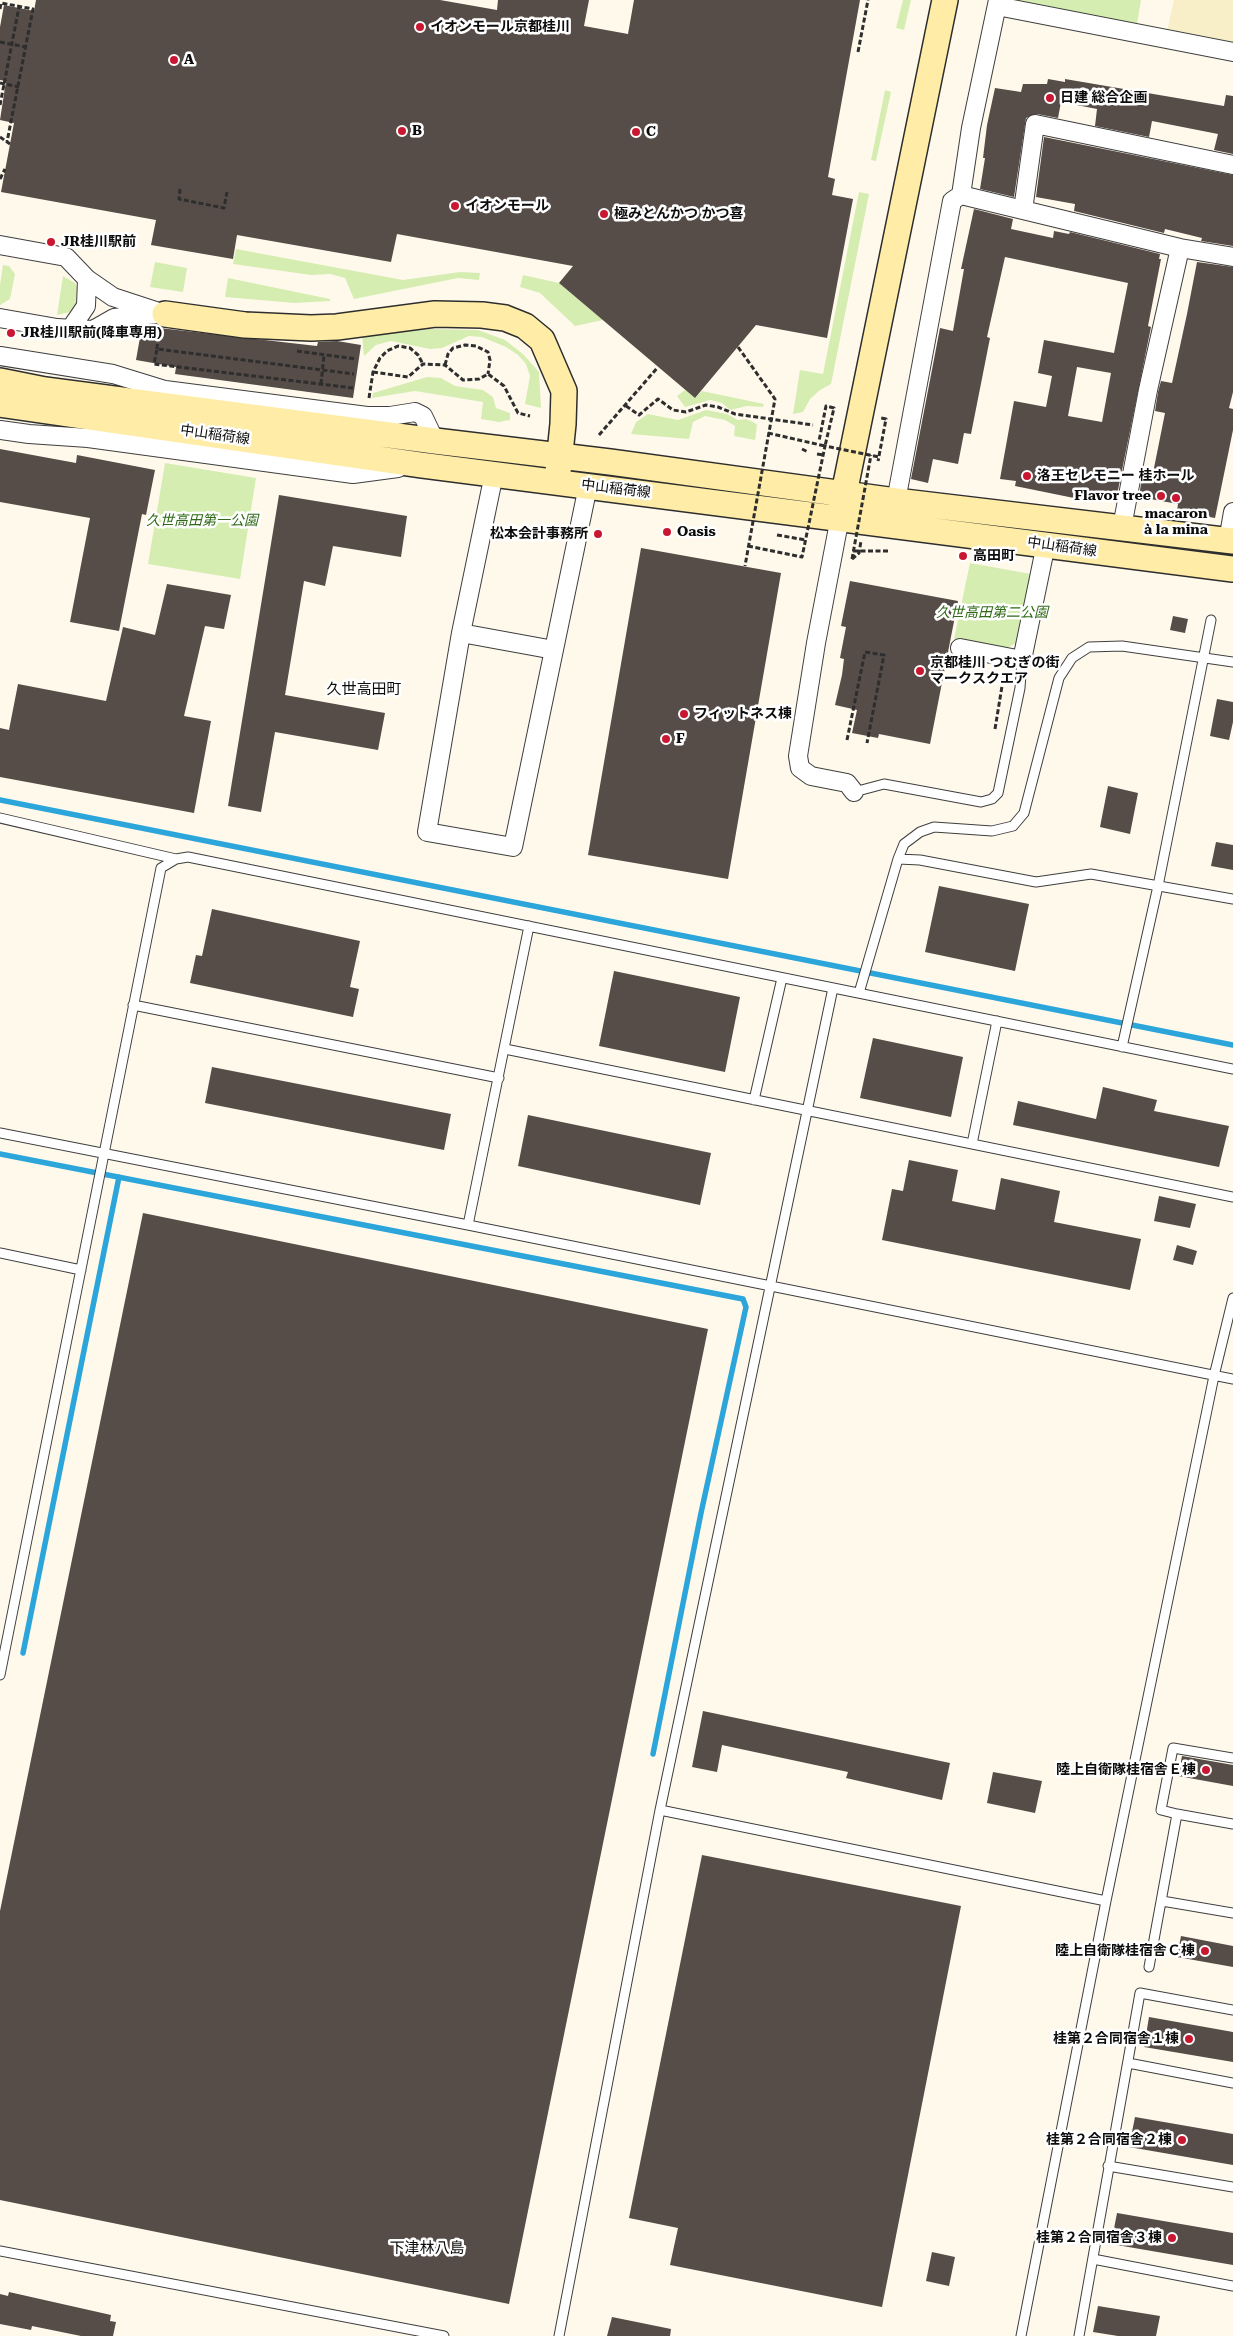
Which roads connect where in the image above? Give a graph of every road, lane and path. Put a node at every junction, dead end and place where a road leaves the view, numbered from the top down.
1 (868, 0) edge
2 (946, 0) edge
3 (997, 3) edge
4 (19, 7) junction
5 (0, 10) edge
6 (0, 42) edge
7 (12, 44) junction
8 (26, 47) junction
9 (858, 52) dead end
10 (1233, 52) edge
11 (2, 84) edge
12 (19, 87) junction
13 (0, 105) edge
14 (0, 137) edge
15 (1233, 165) edge
16 (6, 168) dead end
17 (0, 179) edge
18 (180, 189) dead end
19 (227, 192) dead end
20 (961, 195) junction
21 (1023, 210) junction
22 (0, 246) edge
23 (1180, 248) junction
24 (1233, 257) edge
25 (87, 279) junction
26 (165, 314) junction
27 (0, 318) edge
28 (71, 328) junction
29 (738, 347) dead end
30 (324, 355) dead end
31 (0, 356) edge
32 (423, 364) junction
33 (445, 365) junction
34 (658, 367) dead end
35 (323, 370) junction
36 (373, 372) junction
37 (354, 374) dead end
38 (488, 374) junction
39 (0, 381) edge
40 (321, 384) junction
41 (353, 388) dead end
42 (0, 404) edge
43 (626, 406) junction
44 (367, 416) junction
45 (530, 416) dead end
46 (886, 419) dead end
47 (813, 425) dead end
48 (0, 430) edge
49 (768, 433) junction
50 (599, 435) dead end
51 (435, 441) junction
52 (819, 441) dead end
53 (825, 446) junction
54 (802, 449) dead end
55 (808, 452) dead end
56 (817, 454) dead end
57 (560, 455) junction
58 (824, 455) junction
59 (871, 455) junction
60 (879, 456) dead end
61 (878, 461) dead end
62 (421, 465) junction
63 (494, 474) junction
64 (557, 482) junction
65 (588, 486) junction
66 (843, 492) junction
67 (896, 501) junction
68 (1233, 512) edge
69 (840, 518) junction
70 (1122, 527) junction
71 (769, 533) dead end
72 (862, 538) dead end
73 (806, 540) junction
74 (1230, 541) edge
75 (1046, 544) junction
76 (748, 546) junction
77 (853, 551) junction
78 (890, 551) dead end
79 (745, 566) dead end
80 (1233, 570) edge
81 (1211, 620) dead end
82 (462, 633) junction
83 (960, 648) dead end
84 (554, 650) junction
85 (1203, 656) junction
86 (1022, 660) junction
87 (1233, 662) edge
88 (997, 671) dead end
89 (994, 738) dead end
90 (847, 740) dead end
91 (867, 744) dead end
92 (854, 792) joint
93 (0, 818) edge
94 (176, 859) junction
95 (898, 859) junction
96 (1158, 886) junction
97 (1233, 899) edge
98 (529, 926) junction
99 (782, 978) junction
100 (833, 988) junction
101 (859, 993) junction
102 (134, 1005) junction
103 (997, 1021) junction
104 (1122, 1046) junction
105 (505, 1049) junction
106 (1233, 1069) edge
107 (499, 1078) junction
108 (754, 1100) junction
109 (806, 1110) junction
110 (0, 1133) edge
111 (972, 1144) junction
112 (104, 1154) junction
113 (1233, 1196) edge
114 (468, 1225) junction
115 (0, 1253) edge
116 (81, 1270) junction
117 (769, 1286) junction
118 (1233, 1298) edge
119 (1214, 1376) junction
120 (1233, 1379) edge
121 (0, 1675) edge
122 (1233, 1758) edge
123 (660, 1810) junction
124 (1177, 1814) junction
125 (1233, 1824) edge
126 (1162, 1900) junction
127 (1106, 1902) junction
128 (1233, 1913) edge
129 (1149, 1967) dead end
130 (1233, 2010) edge
131 (1128, 2063) junction
132 (1233, 2083) edge
133 (1108, 2166) junction
134 (1233, 2187) edge
135 (0, 2251) edge
136 (1093, 2259) junction
137 (1233, 2286) edge
138 (444, 2336) edge
139 (559, 2336) edge
140 (1021, 2336) edge
141 (1079, 2336) edge

1 - 9 path
2 - 66 main road
3 - 10 street
3 - 20 street
4 - 5 path
4 - 7 path
4 - 8 path
6 - 7 path
7 - 8 path
7 - 11 path
8 - 12 path
11 - 12 path
11 - 13 path
12 - 14 path
15 - 21 street
16 - 17 path
18 - 19 path
20 - 21 street
20 - 67 street
21 - 23 street
22 - 25 street
23 - 24 street
23 - 70 street
25 - 26 street
25 - 28 street
26 - 28 street
26 - 57 main road
27 - 28 street
29 - 49 path, bridge
30 - 35 path
31 - 44 street
32 - 33 path
32 - 36 path
32 - 36 path
33 - 38 path
33 - 38 path
34 - 43 path
35 - 37 path
35 - 40 path
35 - 40 path
36 - 44 path
38 - 45 path
39 - 51 main road, 中山稲荷線
40 - 41 path
42 - 62 main road, 中山稲荷線
43 - 47 path
43 - 50 path
44 - 51 street
46 - 60 path
48 - 62 street
49 - 53 path
49 - 76 path, bridge
51 - 57 main road, 中山稲荷線
52 - 53 path
53 - 58 path, bridge
53 - 59 path, bridge
54 - 55 path
56 - 58 path, bridge
57 - 64 main road
57 - 66 main road, 中山稲荷線
58 - 73 path, bridge
59 - 61 path, bridge
59 - 77 path, bridge
62 - 63 main road, 中山稲荷線
63 - 64 main road, 中山稲荷線
63 - 82 street
64 - 65 main road, 中山稲荷線
65 - 69 main road, 中山稲荷線
65 - 84 street
66 - 67 main road, 中山稲荷線
66 - 69 main road
67 - 70 main road, 中山稲荷線
68 - 74 street
69 - 75 main road, 中山稲荷線
69 - 92 street
70 - 74 main road, 中山稲荷線
71 - 73 path
72 - 77 path, bridge
73 - 76 path, bridge
75 - 80 main road, 中山稲荷線
75 - 86 street
76 - 79 path, bridge
77 - 78 path, bridge
81 - 85 lane
82 - 84 street
82 - 84 street
83 - 86 street
85 - 87 lane
85 - 95 lane
85 - 96 lane
86 - 92 lane
88 - 89 path
90 - 91 path
93 - 94 lane
94 - 98 lane
94 - 102 lane
95 - 96 lane
95 - 101 lane
96 - 97 lane
96 - 104 lane
98 - 99 lane
98 - 105 lane
99 - 100 lane
99 - 108 lane
100 - 101 lane
100 - 109 lane
101 - 103 lane
102 - 107 lane
102 - 112 lane
103 - 104 lane
103 - 111 lane
104 - 106 lane
105 - 107 lane
105 - 108 lane
107 - 114 lane
108 - 109 lane
109 - 111 lane
109 - 117 lane
110 - 112 lane
111 - 113 lane
112 - 114 lane
112 - 116 lane
114 - 117 lane
115 - 116 lane
116 - 121 lane
117 - 119 lane
117 - 123 lane
118 - 119 lane
119 - 120 lane
119 - 127 lane
122 - 124 lane
123 - 127 lane
123 - 139 lane
124 - 125 lane
124 - 126 lane
126 - 128 lane
126 - 129 lane
127 - 140 lane
130 - 131 lane
131 - 132 lane
131 - 133 lane
133 - 134 lane
133 - 136 lane
135 - 138 lane
136 - 137 lane
136 - 141 lane

